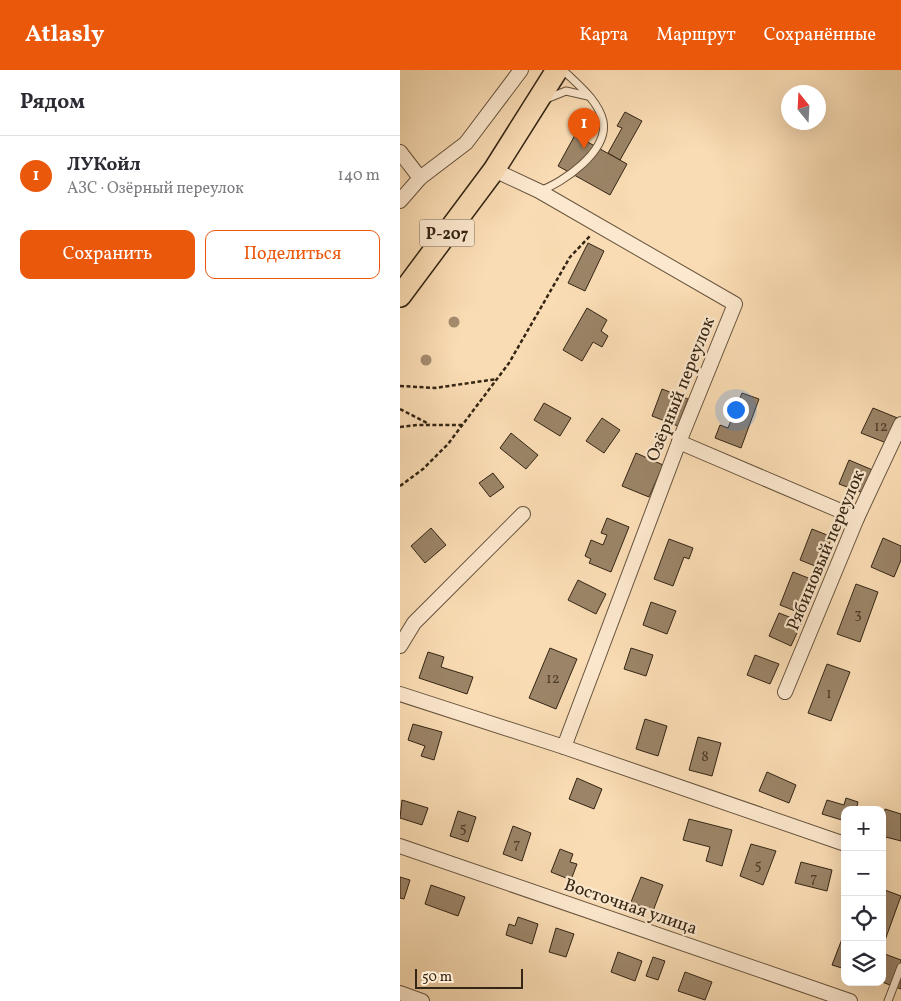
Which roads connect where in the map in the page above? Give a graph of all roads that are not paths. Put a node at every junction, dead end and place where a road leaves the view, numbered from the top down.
1 (521, 70) edge
2 (558, 70) edge
3 (563, 70) edge
4 (594, 101) junction
5 (539, 102) junction
6 (400, 152) edge
7 (494, 170) junction
8 (420, 178) junction
9 (539, 191) junction
10 (400, 201) edge
11 (400, 296) edge
12 (901, 424) edge
13 (679, 442) junction
14 (523, 514) dead end
15 (857, 518) junction
16 (400, 646) edge
17 (785, 692) dead end
18 (400, 694) edge
19 (564, 747) junction
20 (841, 843) edge
21 (400, 846) edge
22 (901, 967) edge
23 (400, 993) edge
24 (422, 1001) edge
25 (850, 1001) edge
26 (888, 1001) edge

1 - 8 street
2 - 5 main road, Р-207
3 - 4 lane
4 - 5 lane
4 - 9 lane
5 - 7 main road, Р-207
6 - 8 street
7 - 9 street, Озёрный переулок
7 - 11 main road, Р-207
8 - 10 street
9 - 13 street, Озёрный переулок
12 - 15 street, Рябиновый переулок
13 - 15 street
13 - 19 street, Озёрный переулок
14 - 16 street
15 - 17 street, Рябиновый переулок
18 - 19 street
19 - 20 street
21 - 25 street, Восточная улица
22 - 26 lane
23 - 24 street

